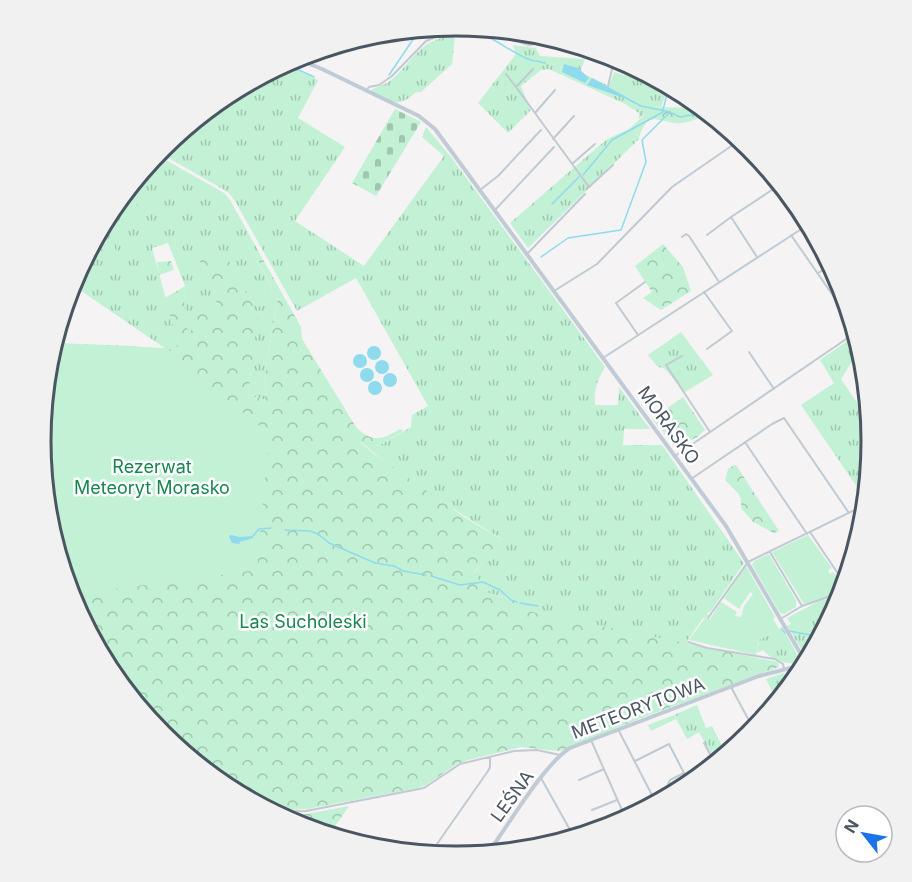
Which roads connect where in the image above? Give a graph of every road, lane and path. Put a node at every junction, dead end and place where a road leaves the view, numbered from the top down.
1 (434, 37) edge
2 (507, 39) edge
3 (535, 44) edge
4 (309, 64) edge
5 (612, 68) edge
6 (533, 69) dead end
7 (506, 74) dead end
8 (608, 86) dead end
9 (516, 87) junction
10 (555, 90) dead end
11 (366, 91) junction
12 (535, 113) junction
13 (574, 116) dead end
14 (541, 130) dead end
15 (553, 139) junction
16 (594, 144) dead end
17 (732, 146) edge
18 (554, 147) dead end
19 (570, 162) junction
20 (613, 165) dead end
21 (772, 188) edge
22 (480, 190) junction
23 (585, 194) dead end
24 (495, 210) junction
25 (730, 217) junction
26 (801, 229) edge
27 (707, 235) dead end
28 (791, 235) junction
29 (682, 237) dead end
30 (527, 254) junction
31 (757, 257) junction
32 (823, 270) edge
33 (818, 273) junction
34 (645, 282) dead end
35 (719, 282) junction
36 (554, 291) junction
37 (704, 292) junction
38 (835, 298) edge
39 (638, 335) junction
40 (848, 338) edge
41 (707, 349) dead end
42 (749, 352) dead end
43 (682, 356) dead end
44 (603, 358) junction
45 (774, 389) junction
46 (710, 432) junction
47 (745, 442) junction
48 (675, 456) junction
49 (691, 479) junction
50 (855, 510) edge
51 (849, 513) junction
52 (808, 533) junction
53 (770, 552) junction
54 (747, 562) junction
55 (838, 575) edge
56 (830, 596) edge
57 (802, 606) junction
58 (708, 618) dead end
59 (780, 619) junction
60 (688, 642) dead end
61 (800, 654) edge
62 (792, 667) edge
63 (784, 669) junction
64 (731, 687) junction
65 (749, 720) edge
66 (619, 730) junction
67 (591, 741) junction
68 (704, 743) dead end
69 (560, 755) junction
70 (711, 755) edge
71 (490, 757) junction
72 (635, 761) junction
73 (604, 769) junction
74 (684, 773) joint
75 (541, 778) junction
76 (579, 780) dead end
77 (669, 785) edge
78 (654, 794) edge
79 (618, 800) junction
80 (592, 810) dead end
81 (622, 810) edge
82 (293, 811) edge
83 (569, 830) edge
84 (494, 844) edge
85 (436, 845) edge

1 - 11 street
2 - 3 street
4 - 11 street, MORASKO
5 - 8 street
6 - 9 street
7 - 9 street
9 - 12 street
10 - 12 street
11 - 22 street, MORASKO
12 - 15 street
13 - 15 street
14 - 22 street
15 - 19 street
16 - 19 street
17 - 36 street
18 - 24 street
19 - 20 street
21 - 25 street
22 - 24 street, MORASKO
23 - 30 street
24 - 30 street, MORASKO
25 - 27 street
25 - 31 street
26 - 28 street
28 - 31 street
28 - 33 street
29 - 35 street
30 - 36 street, MORASKO
31 - 35 street
32 - 33 street
33 - 38 street
34 - 39 street
35 - 37 street
36 - 44 street, MORASKO
37 - 39 street
37 - 41 street
39 - 44 street
40 - 45 street
42 - 45 street
43 - 46 street
44 - 48 street, MORASKO
45 - 46 street
46 - 48 street
47 - 49 street
47 - 51 street
47 - 52 street
48 - 49 street, MORASKO
49 - 54 street, MORASKO
50 - 51 street
51 - 52 street
52 - 53 street
52 - 55 street
53 - 54 street
53 - 57 street
54 - 58 street
54 - 59 street, MORASKO
56 - 57 street
57 - 59 street
59 - 61 street, MORASKO
60 - 63 street
62 - 63 street, METEORYTOWA
63 - 64 street, METEORYTOWA
64 - 65 street
64 - 66 street, METEORYTOWA
66 - 67 street, METEORYTOWA
66 - 72 street
67 - 69 street, METEORYTOWA
67 - 73 street
68 - 70 street
69 - 71 street, METEORYTOWA
69 - 75 street, LEŚNA
71 - 82 street, METEORYTOWA
71 - 85 street
72 - 74 street
72 - 78 street
73 - 76 street
73 - 79 street
74 - 77 street
75 - 83 street
75 - 84 street, LEŚNA
79 - 80 street
79 - 81 street

